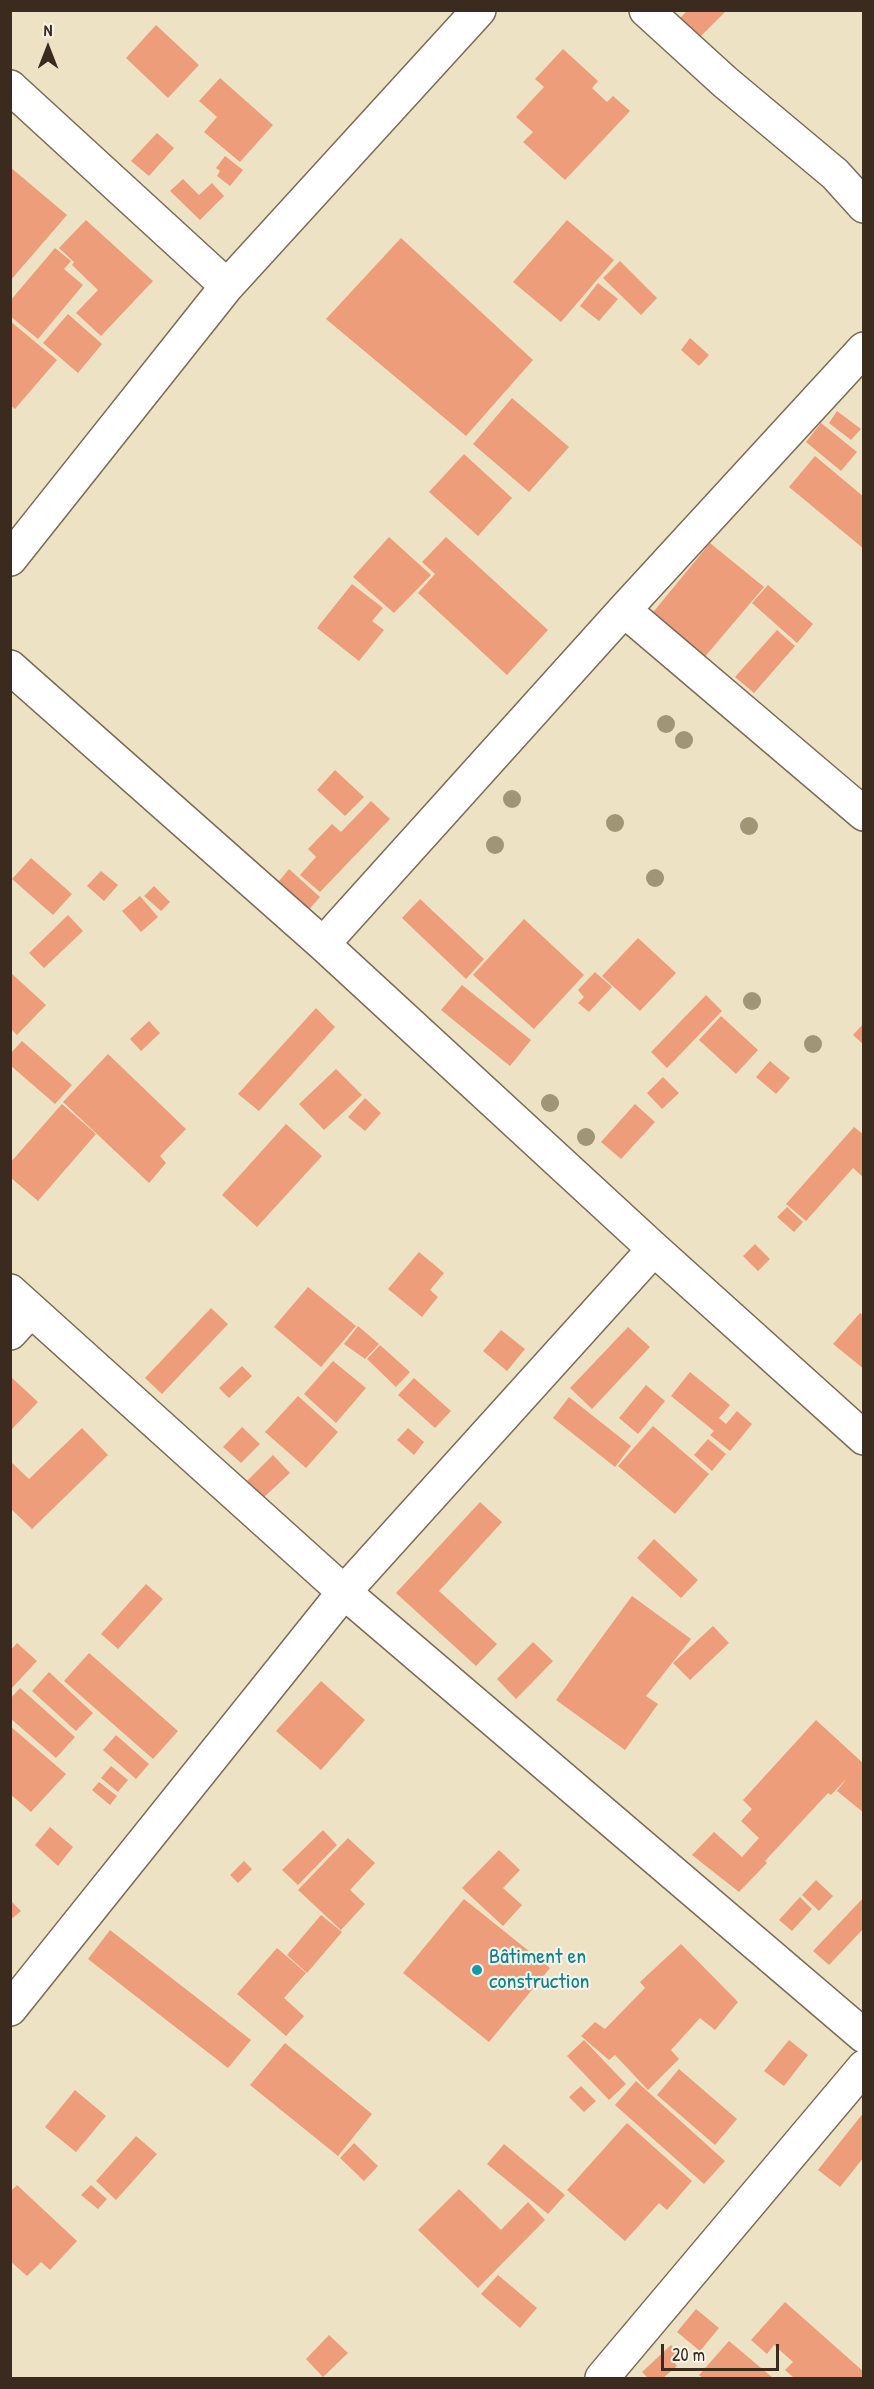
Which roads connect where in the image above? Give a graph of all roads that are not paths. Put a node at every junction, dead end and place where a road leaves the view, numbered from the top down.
1 (479, 10) edge
2 (646, 10) edge
3 (10, 87) edge
4 (864, 206) edge
5 (227, 286) junction
6 (864, 349) edge
7 (10, 559) edge
8 (624, 610) junction
9 (10, 667) edge
10 (864, 814) edge
11 (323, 944) junction
12 (654, 1249) junction
13 (17, 1311) edge
14 (864, 1438) edge
15 (344, 1593) junction
16 (10, 2009) edge
17 (864, 2036) edge
18 (864, 2067) edge
19 (602, 2379) edge

1 - 5 street
2 - 4 street
3 - 5 street
5 - 7 street
6 - 8 street
8 - 10 street
8 - 11 street
9 - 11 street
11 - 12 street
12 - 14 street
12 - 15 street
13 - 15 street
15 - 16 street
15 - 17 street
18 - 19 street

